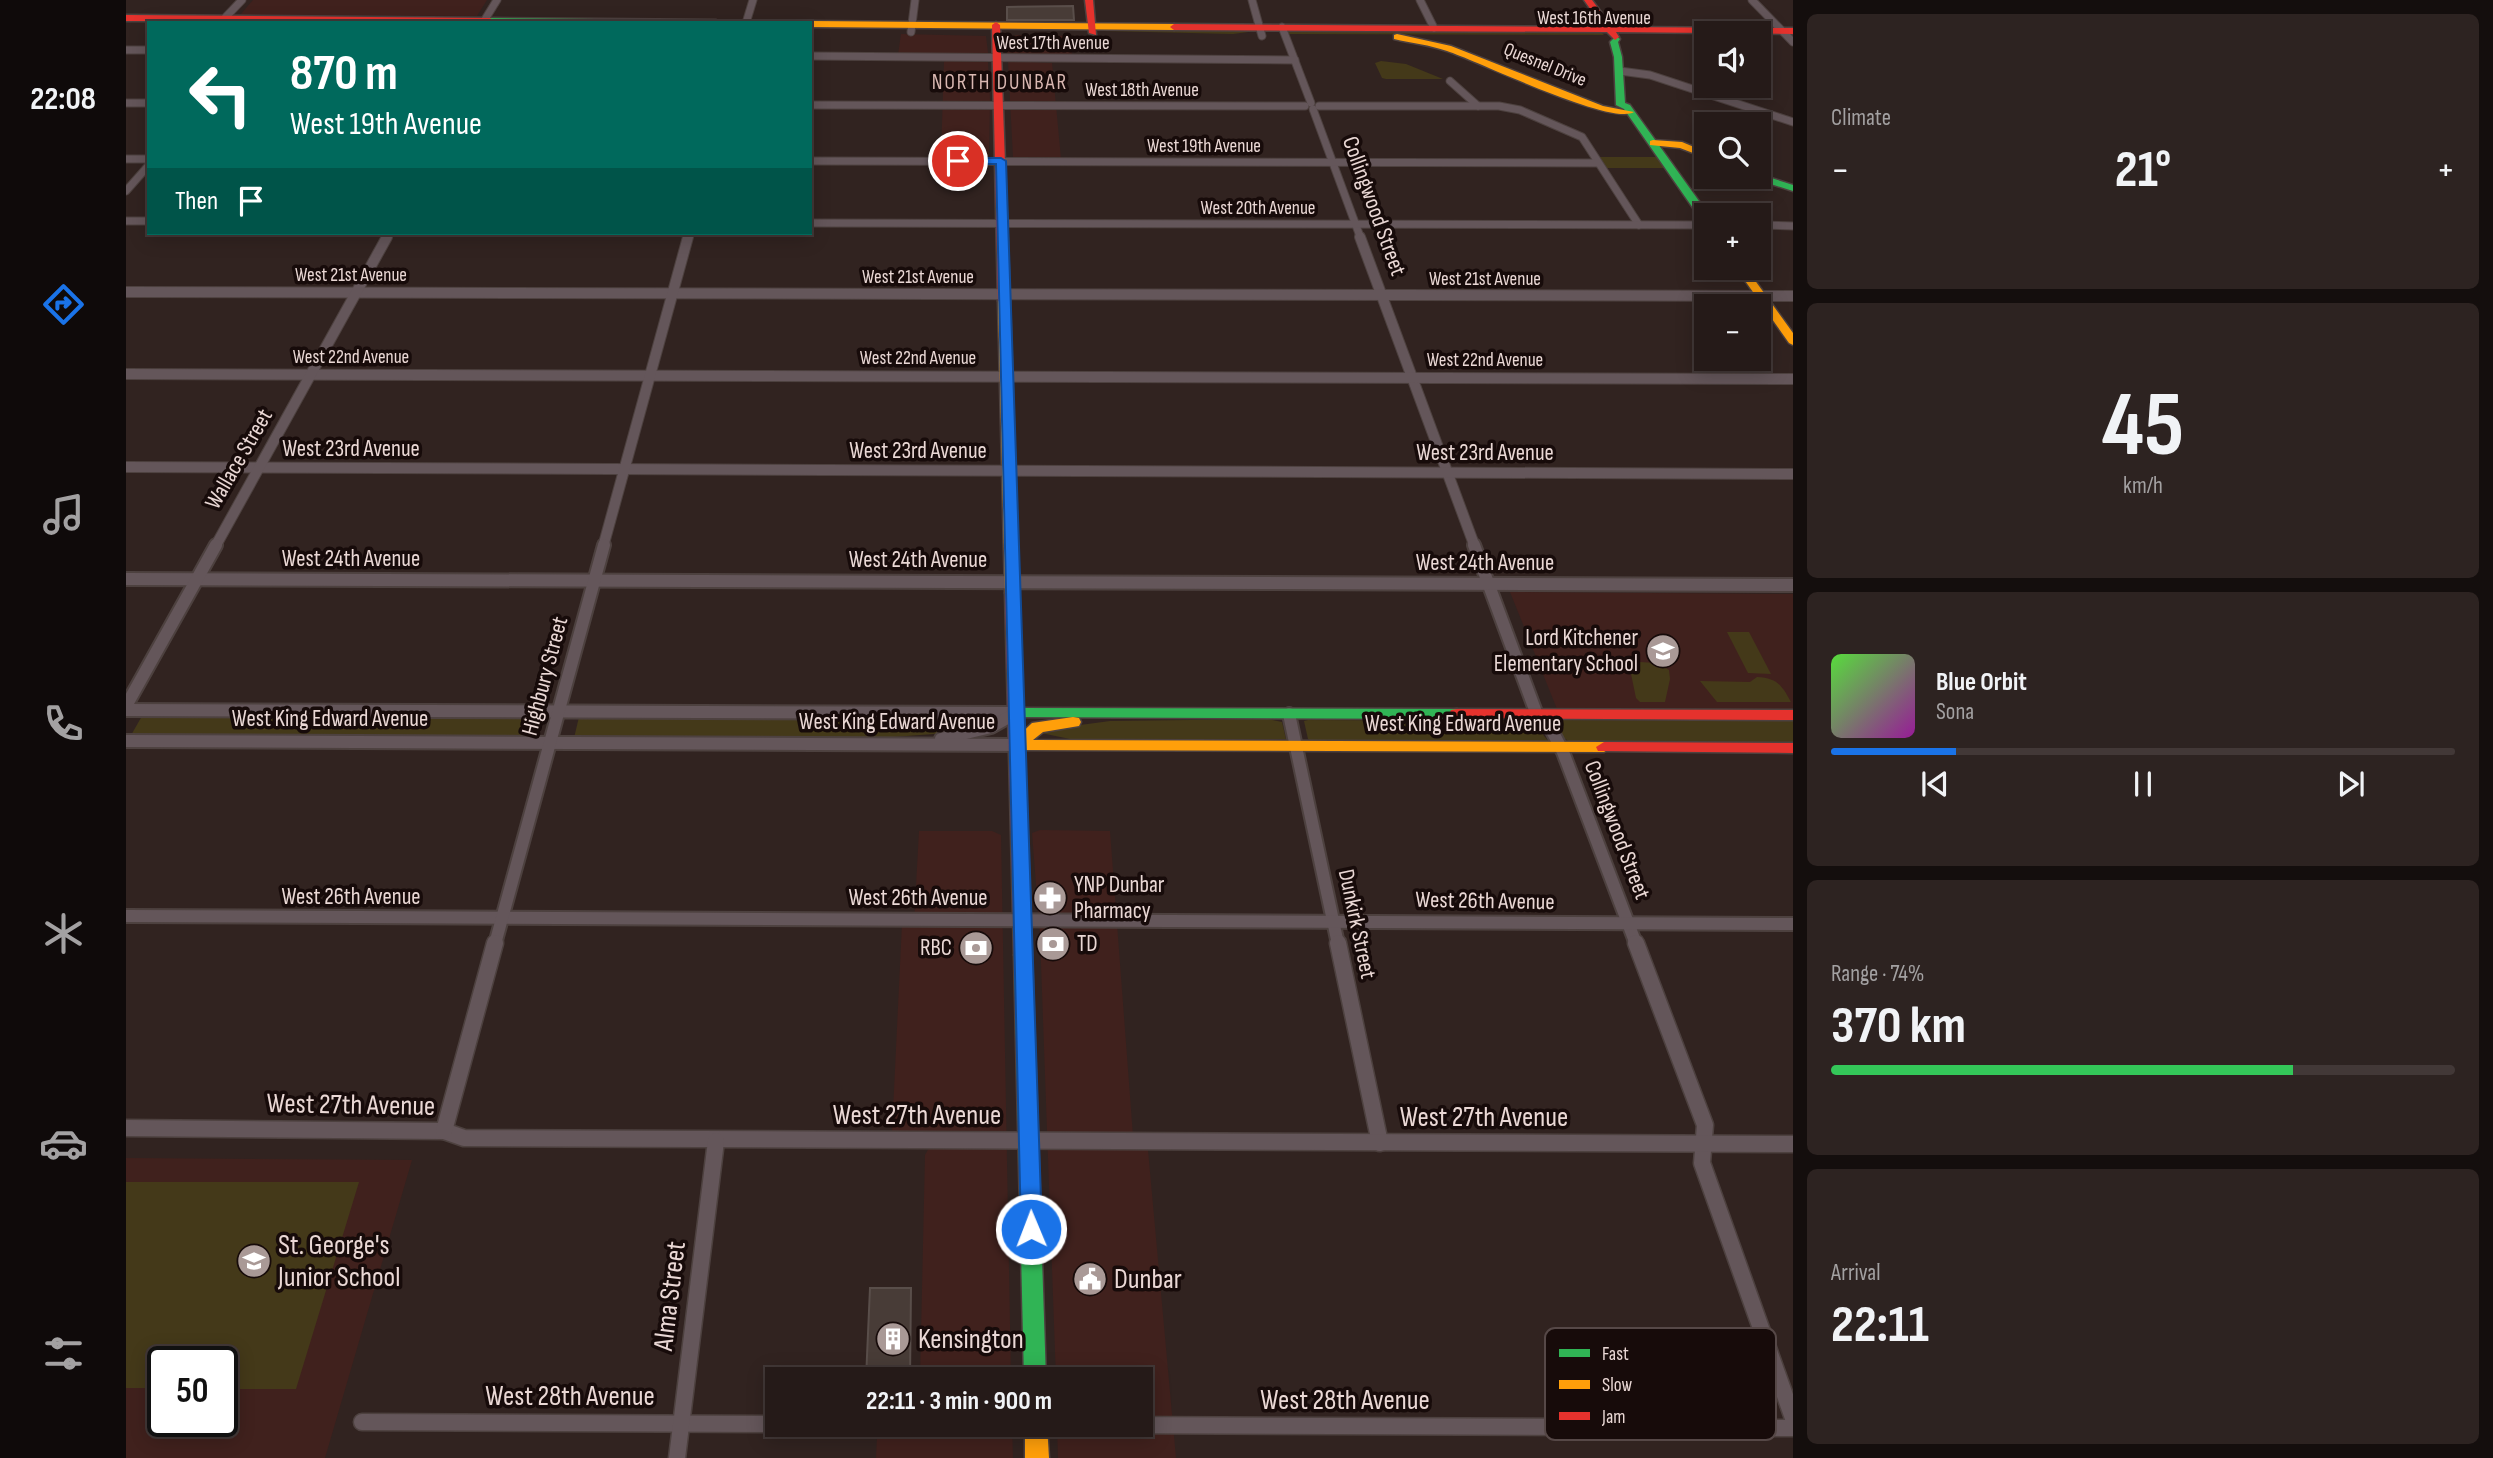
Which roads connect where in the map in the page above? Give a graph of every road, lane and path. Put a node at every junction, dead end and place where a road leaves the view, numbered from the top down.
1 (242, 0) edge
2 (497, 0) edge
3 (753, 0) edge
4 (915, 0) edge
5 (1089, 0) edge
6 (1252, 0) edge
7 (1420, 0) edge
8 (1588, 0) edge
9 (1752, 0) edge
10 (126, 18) edge
11 (222, 21) edge
12 (269, 21) edge
13 (484, 21) joint
14 (747, 21) edge
15 (812, 24) edge
16 (126, 25) edge
17 (147, 26) edge
18 (912, 28) junction
19 (1434, 28) junction
20 (996, 29) junction
21 (1092, 29) junction
22 (812, 31) edge
23 (1261, 31) junction
24 (1283, 32) junction
25 (1613, 34) junction
26 (1397, 37) joint
27 (1790, 37) edge
28 (1694, 39) edge
29 (1771, 39) edge
30 (1452, 43) junction
31 (126, 50) edge
32 (147, 50) edge
33 (812, 56) edge
34 (997, 58) junction
35 (1295, 60) junction
36 (1624, 71) junction
37 (1450, 81) dead end
38 (126, 103) edge
39 (147, 103) edge
40 (812, 105) edge
41 (998, 105) junction
42 (1312, 106) junction
43 (1478, 106) junction
44 (1628, 110) junction
45 (1793, 122) edge
46 (1653, 144) junction
47 (1694, 150) edge
48 (126, 159) edge
49 (147, 159) edge
50 (812, 160) edge
51 (1001, 161) junction
52 (1332, 161) junction
53 (1597, 163) junction
54 (147, 167) edge
55 (1771, 181) edge
56 (1793, 188) edge
57 (126, 191) edge
58 (1695, 203) edge
59 (126, 221) edge
60 (147, 221) edge
61 (812, 223) edge
62 (1003, 223) junction
63 (1357, 225) junction
64 (1639, 225) junction
65 (1694, 225) edge
66 (1771, 225) edge
67 (1793, 226) edge
68 (388, 235) edge
69 (688, 235) edge
70 (126, 292) edge
71 (356, 293) junction
72 (673, 293) junction
73 (1005, 295) junction
74 (1382, 296) junction
75 (1694, 296) edge
76 (1771, 296) edge
77 (1793, 296) edge
78 (1771, 309) edge
79 (1793, 341) edge
80 (126, 374) edge
81 (311, 374) junction
82 (650, 375) junction
83 (1006, 376) junction
84 (1412, 377) junction
85 (1793, 379) edge
86 (126, 467) edge
87 (257, 468) junction
88 (625, 469) junction
89 (1009, 471) junction
90 (1448, 472) junction
91 (1793, 474) edge
92 (126, 579) edge
93 (195, 579) junction
94 (594, 580) junction
95 (1013, 581) junction
96 (1489, 583) junction
97 (1793, 585) edge
98 (126, 708) edge
99 (559, 712) junction
100 (1016, 713) junction
101 (1106, 713) junction
102 (1289, 714) junction
103 (1537, 715) junction
104 (1793, 715) edge
105 (126, 741) edge
106 (551, 743) junction
107 (885, 744) junction
108 (1017, 745) junction
109 (1296, 746) junction
110 (1560, 746) junction
111 (1793, 748) edge
112 (126, 916) edge
113 (502, 919) junction
114 (1022, 919) junction
115 (1333, 921) junction
116 (1629, 924) junction
117 (1793, 924) edge
118 (126, 1128) edge
119 (444, 1131) junction
120 (716, 1141) junction
121 (1029, 1142) junction
122 (1380, 1143) junction
123 (1703, 1144) junction
124 (1793, 1144) edge
125 (1761, 1328) edge
126 (1035, 1367) edge
127 (1776, 1370) edge
128 (1793, 1418) edge
129 (362, 1422) dead end
130 (681, 1423) junction
131 (765, 1424) edge
132 (1153, 1426) edge
133 (1545, 1428) edge
134 (1036, 1437) edge
135 (677, 1458) edge
136 (1037, 1458) edge

1 - 11 street
2 - 13 street
3 - 14 street
4 - 18 street
5 - 21 main road
6 - 23 street
7 - 19 street
8 - 25 main road
9 - 27 street
10 - 11 main road
11 - 12 main road
12 - 13 main road
15 - 18 main road, West 16th Avenue
16 - 17 main road
18 - 20 main road, West 16th Avenue
18 - 22 main road, West 16th Avenue
19 - 24 main road, West 16th Avenue
19 - 25 main road, West 16th Avenue
20 - 21 main road, West 16th Avenue
20 - 34 main road
21 - 23 main road, West 16th Avenue
23 - 24 main road, West 16th Avenue
24 - 26 main road, West 16th Avenue
24 - 35 street, Collingwood Street
25 - 27 main road, West 16th Avenue
25 - 28 main road, West 16th Avenue
25 - 30 main road, West 16th Avenue
25 - 36 main road
26 - 30 main road, Quesnel Drive
27 - 29 main road
30 - 44 main road, Quesnel Drive
31 - 32 street
33 - 34 street, West 17th Avenue
34 - 35 street, West 17th Avenue
34 - 41 main road
35 - 42 street, Collingwood Street
36 - 44 main road
36 - 45 street
37 - 43 street
38 - 39 street
40 - 41 street, West 18th Avenue
41 - 42 street, West 18th Avenue
41 - 51 main road
42 - 43 street, West 18th Avenue
42 - 52 street, Collingwood Street
43 - 53 street, West 18th Avenue
44 - 46 main road
46 - 47 main road
46 - 58 main road
48 - 49 street
50 - 51 street, West 19th Avenue
51 - 52 street, West 19th Avenue
51 - 62 main road
52 - 53 street, West 19th Avenue
52 - 63 street, Collingwood Street
53 - 64 street, West 18th Avenue
54 - 57 street
55 - 56 main road
59 - 60 street
61 - 62 street, West 20th Avenue
62 - 63 street, West 20th Avenue
62 - 73 main road
63 - 64 street, West 20th Avenue
63 - 74 street, Collingwood Street
64 - 65 street, West 20th Avenue
66 - 67 street
68 - 71 street, Wallace Street
69 - 72 street, Highbury Street
70 - 71 street, West 21st Avenue
71 - 72 street, West 21st Avenue
71 - 81 street, Wallace Street
72 - 73 street, West 21st Avenue
72 - 82 street, Highbury Street
73 - 74 street, West 21st Avenue
73 - 83 main road
74 - 75 street, West 21st Avenue
74 - 84 street, Collingwood Street
76 - 77 street, West 21st Avenue
78 - 79 main road
80 - 81 street, West 22nd Avenue
81 - 82 street, West 22nd Avenue
81 - 87 street, Wallace Street
82 - 83 street, West 22nd Avenue
82 - 88 street, Highbury Street
83 - 84 street, West 22nd Avenue
83 - 89 main road
84 - 85 street, West 22nd Avenue
84 - 90 street, Collingwood Street
86 - 87 street, West 23rd Avenue
87 - 88 street, West 23rd Avenue
87 - 93 street, Wallace Street
88 - 89 street, West 23rd Avenue
88 - 94 street, Highbury Street
89 - 90 street, West 23rd Avenue
89 - 95 main road
90 - 91 street, West 23rd Avenue
90 - 96 street, Collingwood Street
92 - 93 street, West 24th Avenue
93 - 94 street, West 24th Avenue
93 - 98 street, Wallace Street
94 - 95 street, West 24th Avenue
94 - 99 street, Highbury Street
95 - 96 street, West 24th Avenue
95 - 100 main road
96 - 97 street, West 24th Avenue
96 - 103 street, Collingwood Street
98 - 99 street, West King Edward Avenue
99 - 100 street, West King Edward Avenue
99 - 106 street, Highbury Street
100 - 101 main road, West King Edward Avenue
100 - 107 street
100 - 108 main road
101 - 102 main road, West King Edward Avenue
101 - 108 main road
102 - 103 main road, West King Edward Avenue
102 - 109 street, Dunkirk Street
103 - 104 main road, West King Edward Avenue
103 - 110 street, Collingwood Street
105 - 106 street, West King Edward Avenue
106 - 107 street, West King Edward Avenue
106 - 113 street, Highbury Street
107 - 108 street, West King Edward Avenue
108 - 109 main road, West King Edward Avenue
108 - 114 main road
109 - 110 main road, West King Edward Avenue
109 - 115 street, Dunkirk Street
110 - 111 main road, West King Edward Avenue
110 - 116 street, Collingwood Street
112 - 113 street, West 26th Avenue
113 - 114 street, West 26th Avenue
113 - 119 street, Highbury Street
114 - 115 street, West 26th Avenue
114 - 121 main road
115 - 116 street, West 26th Avenue
115 - 122 street, Dunkirk Street
116 - 117 street, West 26th Avenue
116 - 123 street, Collingwood Street
118 - 119 street, West 27th Avenue
119 - 120 street, West 27th Avenue
120 - 121 street, West 27th Avenue
120 - 130 street, Alma Street
121 - 122 street, West 27th Avenue
121 - 126 main road
122 - 123 street, West 27th Avenue
123 - 124 street, West 27th Avenue
123 - 125 street, Collingwood Street
127 - 128 street, Collingwood Street
129 - 130 street, West 28th Avenue
130 - 131 street, West 28th Avenue
130 - 135 street, Alma Street
132 - 133 street, West 28th Avenue
134 - 136 main road

